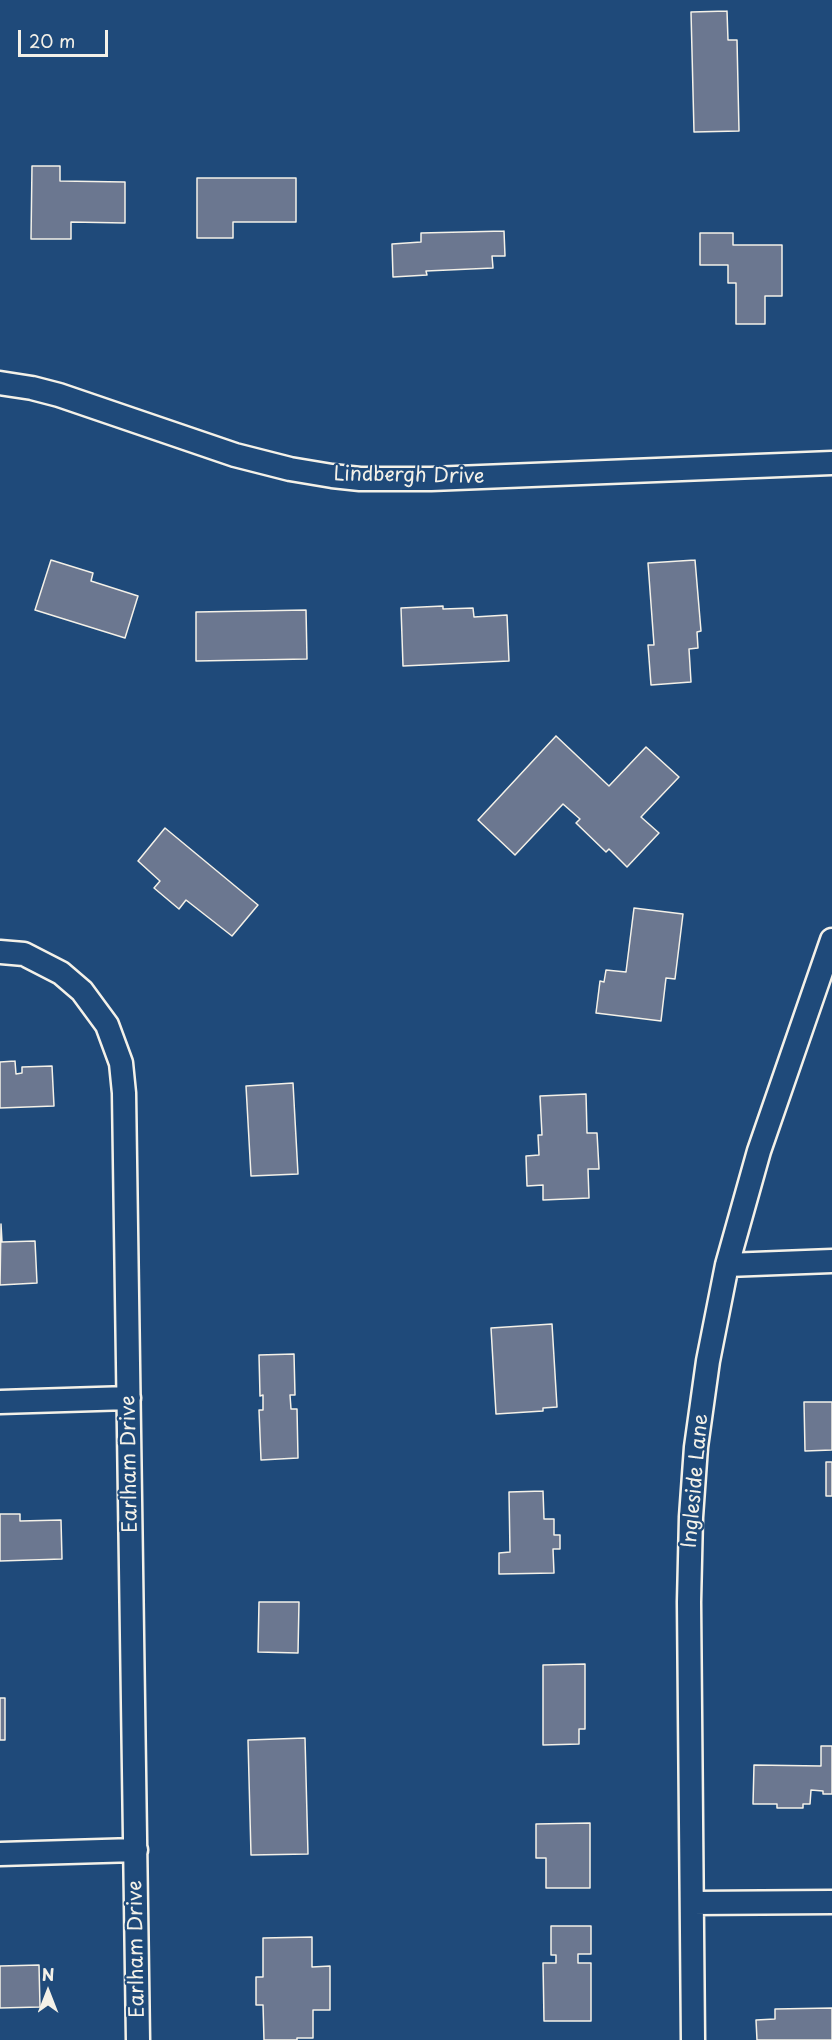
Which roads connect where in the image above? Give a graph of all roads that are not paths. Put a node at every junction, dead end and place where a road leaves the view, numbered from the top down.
1 (0, 383) edge
2 (832, 463) edge
3 (832, 940) edge
4 (0, 952) edge
5 (832, 1262) edge
6 (727, 1265) junction
7 (129, 1398) junction
8 (0, 1402) edge
9 (136, 1851) junction
10 (0, 1854) edge
11 (832, 1902) edge
12 (692, 1903) junction
13 (138, 2040) edge
14 (693, 2040) edge

1 - 2 street, Lindbergh Drive
3 - 6 street, Ingleside Lane
4 - 7 street, Earlham Drive
5 - 6 street
6 - 12 street, Ingleside Lane
7 - 8 street
7 - 9 street, Earlham Drive
9 - 10 street
9 - 13 street, Earlham Drive
11 - 12 street
12 - 14 street, Ingleside Lane

